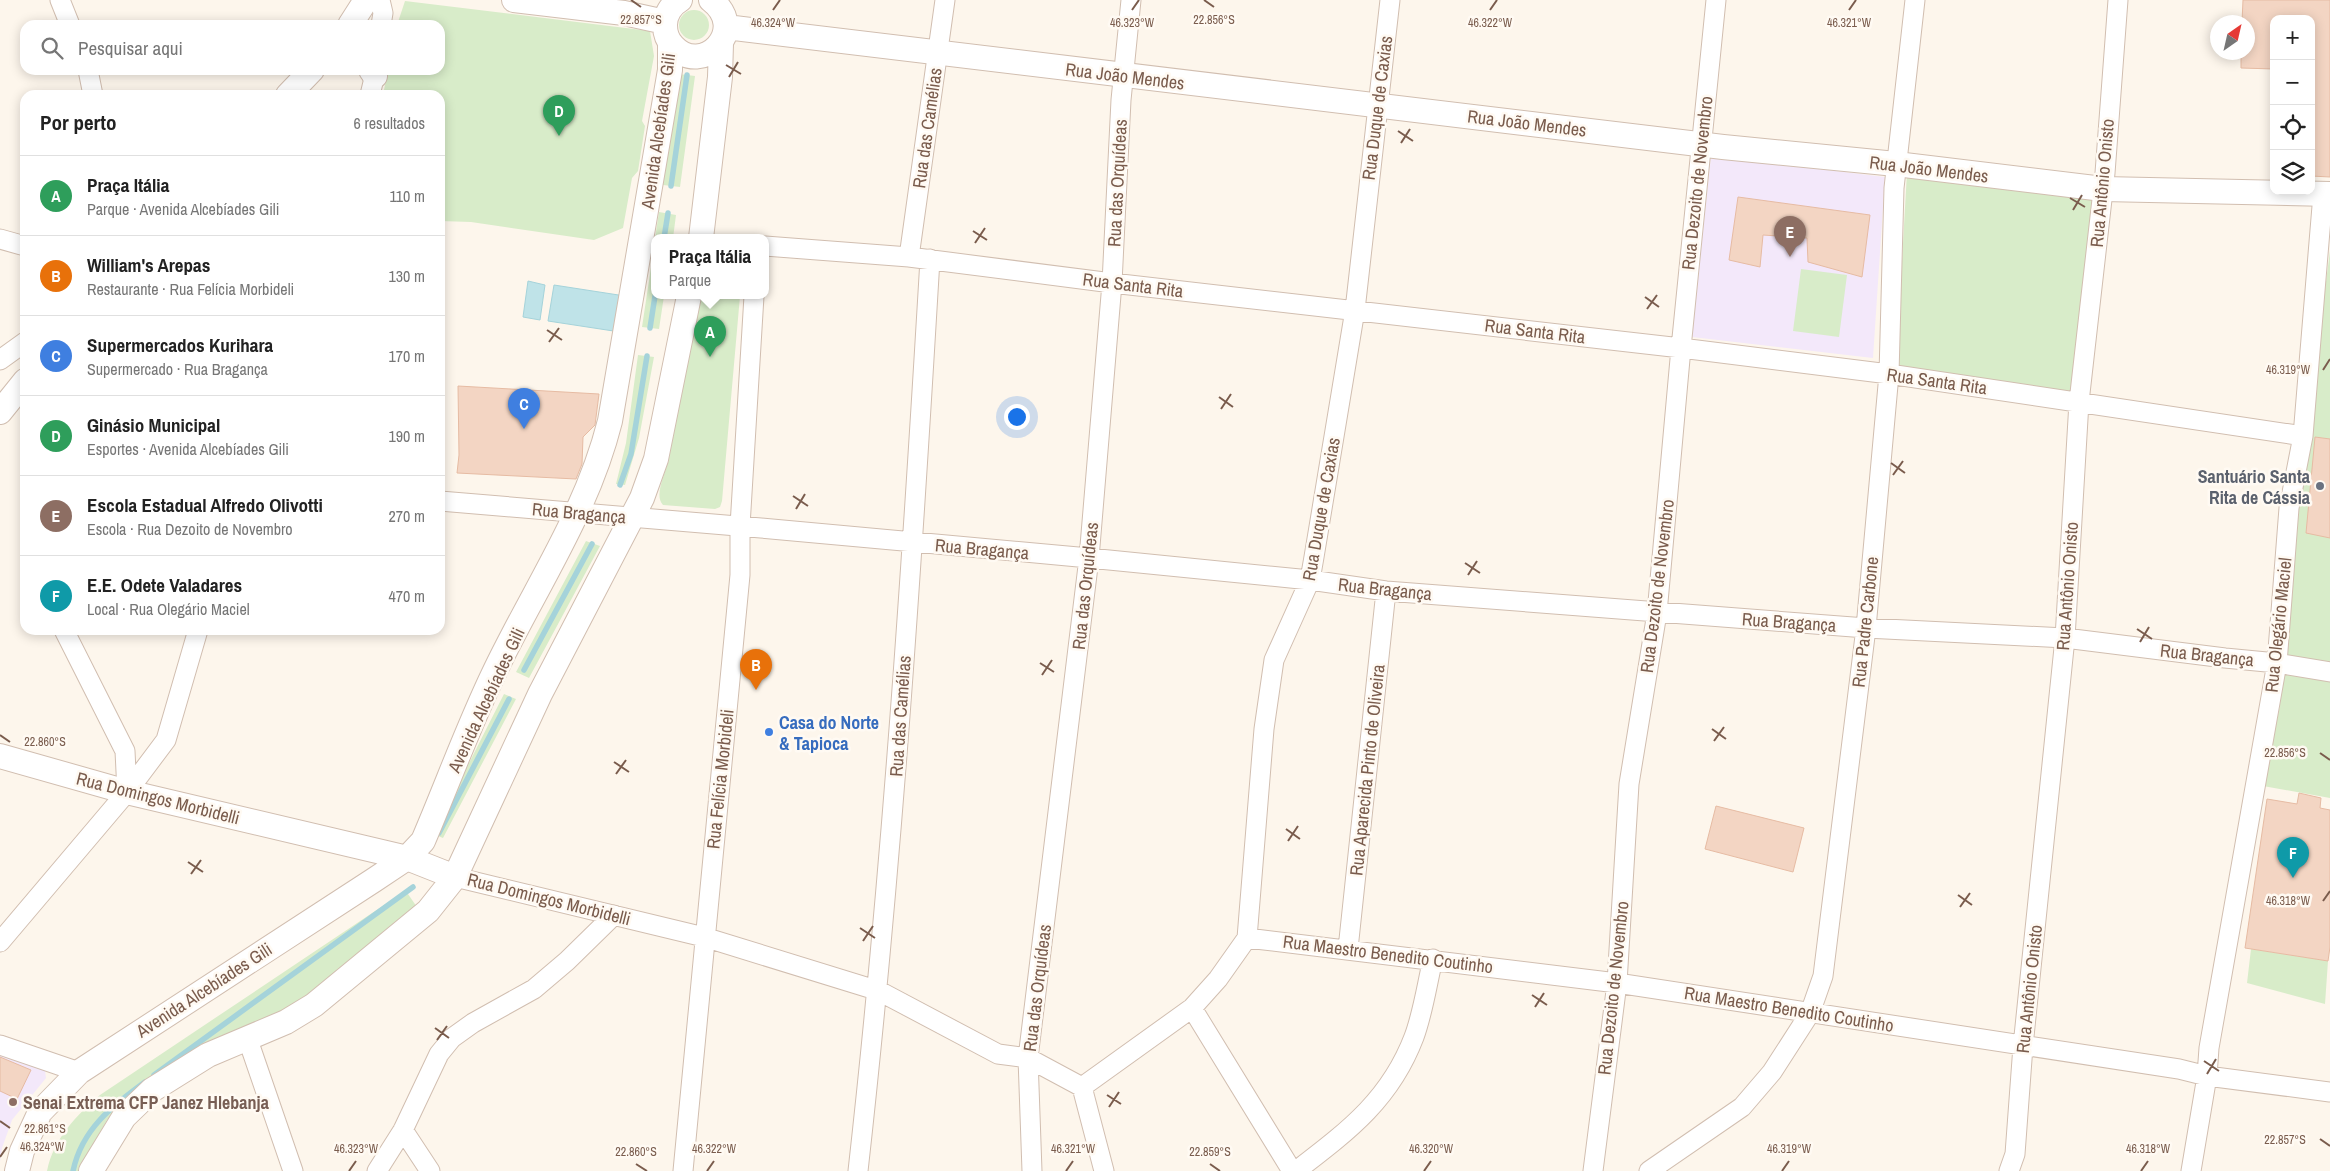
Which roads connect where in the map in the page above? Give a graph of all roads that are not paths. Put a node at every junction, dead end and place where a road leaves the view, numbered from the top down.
1 (60, 0) edge
2 (366, 0) edge
3 (380, 0) edge
4 (514, 0) edge
5 (945, 0) edge
6 (1131, 0) edge
7 (1390, 0) edge
8 (1716, 0) edge
9 (1915, 0) edge
10 (2118, 0) edge
11 (674, 13) edge
12 (721, 17) edge
13 (68, 20) edge
14 (353, 20) edge
15 (382, 20) edge
16 (938, 53) junction
17 (89, 75) edge
18 (307, 75) edge
19 (1124, 76) junction
20 (92, 90) edge
21 (293, 90) edge
22 (1377, 104) junction
23 (1701, 144) junction
24 (1896, 164) junction
25 (2103, 190) junction
26 (2326, 194) edge
27 (702, 234) edge
28 (0, 238) edge
29 (20, 244) edge
30 (769, 246) edge
31 (909, 257) junction
32 (930, 259) junction
33 (1112, 283) junction
34 (688, 299) edge
35 (754, 299) edge
36 (1355, 310) junction
37 (20, 346) edge
38 (1680, 348) junction
39 (0, 360) edge
40 (1889, 374) junction
41 (20, 387) edge
42 (2079, 402) junction
43 (0, 412) edge
44 (2303, 436) junction
45 (445, 502) edge
46 (578, 513) junction
47 (633, 518) junction
48 (740, 526) junction
49 (913, 543) junction
50 (1090, 558) junction
51 (1310, 580) junction
52 (1386, 591) junction
53 (1657, 613) junction
54 (1866, 628) junction
55 (66, 635) edge
56 (197, 635) edge
57 (2065, 638) junction
58 (2277, 662) junction
59 (2330, 672) edge
60 (0, 756) edge
61 (127, 792) junction
62 (407, 858) junction
63 (455, 877) junction
64 (614, 915) junction
65 (704, 937) junction
66 (1247, 938) junction
67 (0, 942) edge
68 (1348, 949) junction
69 (1433, 959) junction
70 (1617, 982) junction
71 (879, 991) junction
72 (1192, 1008) junction
73 (1810, 1013) junction
74 (248, 1040) junction
75 (0, 1045) edge
76 (2023, 1046) junction
77 (1028, 1058) junction
78 (79, 1072) junction
79 (2207, 1076) junction
80 (1082, 1087) junction
81 (2330, 1092) edge
82 (403, 1130) junction
83 (17, 1171) edge
84 (91, 1171) edge
85 (293, 1171) edge
86 (377, 1171) edge
87 (430, 1171) edge
88 (683, 1171) edge
89 (858, 1171) edge
90 (1032, 1171) edge
91 (1104, 1171) edge
92 (1292, 1171) edge
93 (1296, 1171) edge
94 (1593, 1171) edge
95 (1649, 1171) edge
96 (2009, 1171) edge
97 (2190, 1171) edge

1 - 13 street
2 - 14 street
3 - 15 street
4 - 11 street
5 - 16 street, Rua das Camélias
6 - 19 street, Rua das Orquídeas
7 - 22 street, Rua Duque de Caxias
8 - 23 street, Rua Dezoito de Novembro
9 - 24 street, Rua Padre Carbone
10 - 25 street, Rua Antônio Onisto
11 - 12 street
11 - 46 street, Avenida Alcebíades Gili
12 - 16 street, Rua João Mendes
12 - 27 street
16 - 19 street, Rua João Mendes
16 - 31 street, Rua das Camélias
17 - 20 street
18 - 21 street
19 - 22 street, Rua João Mendes
19 - 33 street, Rua das Orquídeas
22 - 23 street, Rua João Mendes
22 - 36 street, Rua Duque de Caxias
23 - 24 street, Rua João Mendes
23 - 38 street, Rua Dezoito de Novembro
24 - 25 street, Rua João Mendes
24 - 40 street, Rua Padre Carbone
25 - 26 street, Rua João Mendes
25 - 42 street, Rua Antônio Onisto
26 - 44 street, Rua Olegário Maciel
28 - 29 street
30 - 31 street, Rua Santa Rita
31 - 32 street, Rua Santa Rita
32 - 33 street, Rua Santa Rita
32 - 49 street, Rua das Camélias
33 - 36 street, Rua Santa Rita
33 - 50 street, Rua das Orquídeas
34 - 47 street
35 - 48 street, Rua Felícia Morbideli
36 - 38 street, Rua Santa Rita
36 - 51 street, Rua Duque de Caxias
37 - 39 street
38 - 40 street, Rua Santa Rita
38 - 53 street, Rua Dezoito de Novembro
40 - 42 street, Rua Santa Rita
40 - 54 street, Rua Padre Carbone
41 - 43 street
42 - 44 street, Rua Santa Rita
42 - 57 street, Rua Antônio Onisto
44 - 58 street, Rua Olegário Maciel
45 - 46 street, Rua Bragança
46 - 47 street, Rua Bragança
46 - 62 street, Avenida Alcebíades Gili
47 - 48 street, Rua Bragança
47 - 63 street
48 - 49 street, Rua Bragança
48 - 65 street, Rua Felícia Morbideli
49 - 50 street, Rua Bragança
49 - 71 street, Rua das Camélias
50 - 51 street, Rua Bragança
50 - 77 street, Rua das Orquídeas
51 - 52 street, Rua Bragança
51 - 66 street, Rua Duque de Caxias
52 - 53 street, Rua Bragança
52 - 68 street, Rua Aparecida Pinto de Oliveira
53 - 54 street, Rua Bragança
53 - 70 street, Rua Dezoito de Novembro
54 - 57 street, Rua Bragança
54 - 73 street, Rua Padre Carbone
55 - 61 street
56 - 61 street
57 - 58 street, Rua Bragança
57 - 76 street, Rua Antônio Onisto
58 - 59 street, Rua Bragança
58 - 79 street, Rua Olegário Maciel
60 - 61 street, Rua Domingos Morbidelli
61 - 62 street, Rua Domingos Morbidelli
61 - 67 street
62 - 63 street, Rua Domingos Morbidelli
62 - 78 street, Avenida Alcebíades Gili
63 - 64 street, Rua Domingos Morbidelli
63 - 74 street
64 - 65 street, Rua Domingos Morbidelli
64 - 82 street
65 - 71 street, Rua Domingos Morbidelli
65 - 88 street, Rua Felícia Morbideli
66 - 68 street, Rua Maestro Benedito Coutinho
66 - 72 street
68 - 69 street, Rua Maestro Benedito Coutinho
69 - 70 street, Rua Maestro Benedito Coutinho
69 - 93 street
70 - 73 street, Rua Maestro Benedito Coutinho
70 - 94 street, Rua Dezoito de Novembro
71 - 77 street, Rua Domingos Morbidelli
71 - 89 street, Rua das Camélias
72 - 80 street
72 - 92 street
73 - 76 street, Rua Maestro Benedito Coutinho
73 - 95 street, Rua Padre Carbone
74 - 84 street
74 - 85 street
75 - 78 street
76 - 79 street, Rua Maestro Benedito Coutinho
76 - 96 street, Rua Antônio Onisto
77 - 80 street, Rua Domingos Morbidelli
77 - 90 street, Rua das Orquídeas
78 - 83 street, Avenida Alcebíades Gili
79 - 81 street, Rua Maestro Benedito Coutinho
79 - 97 street, Rua Olegário Maciel
80 - 91 street
82 - 86 street
82 - 87 street

